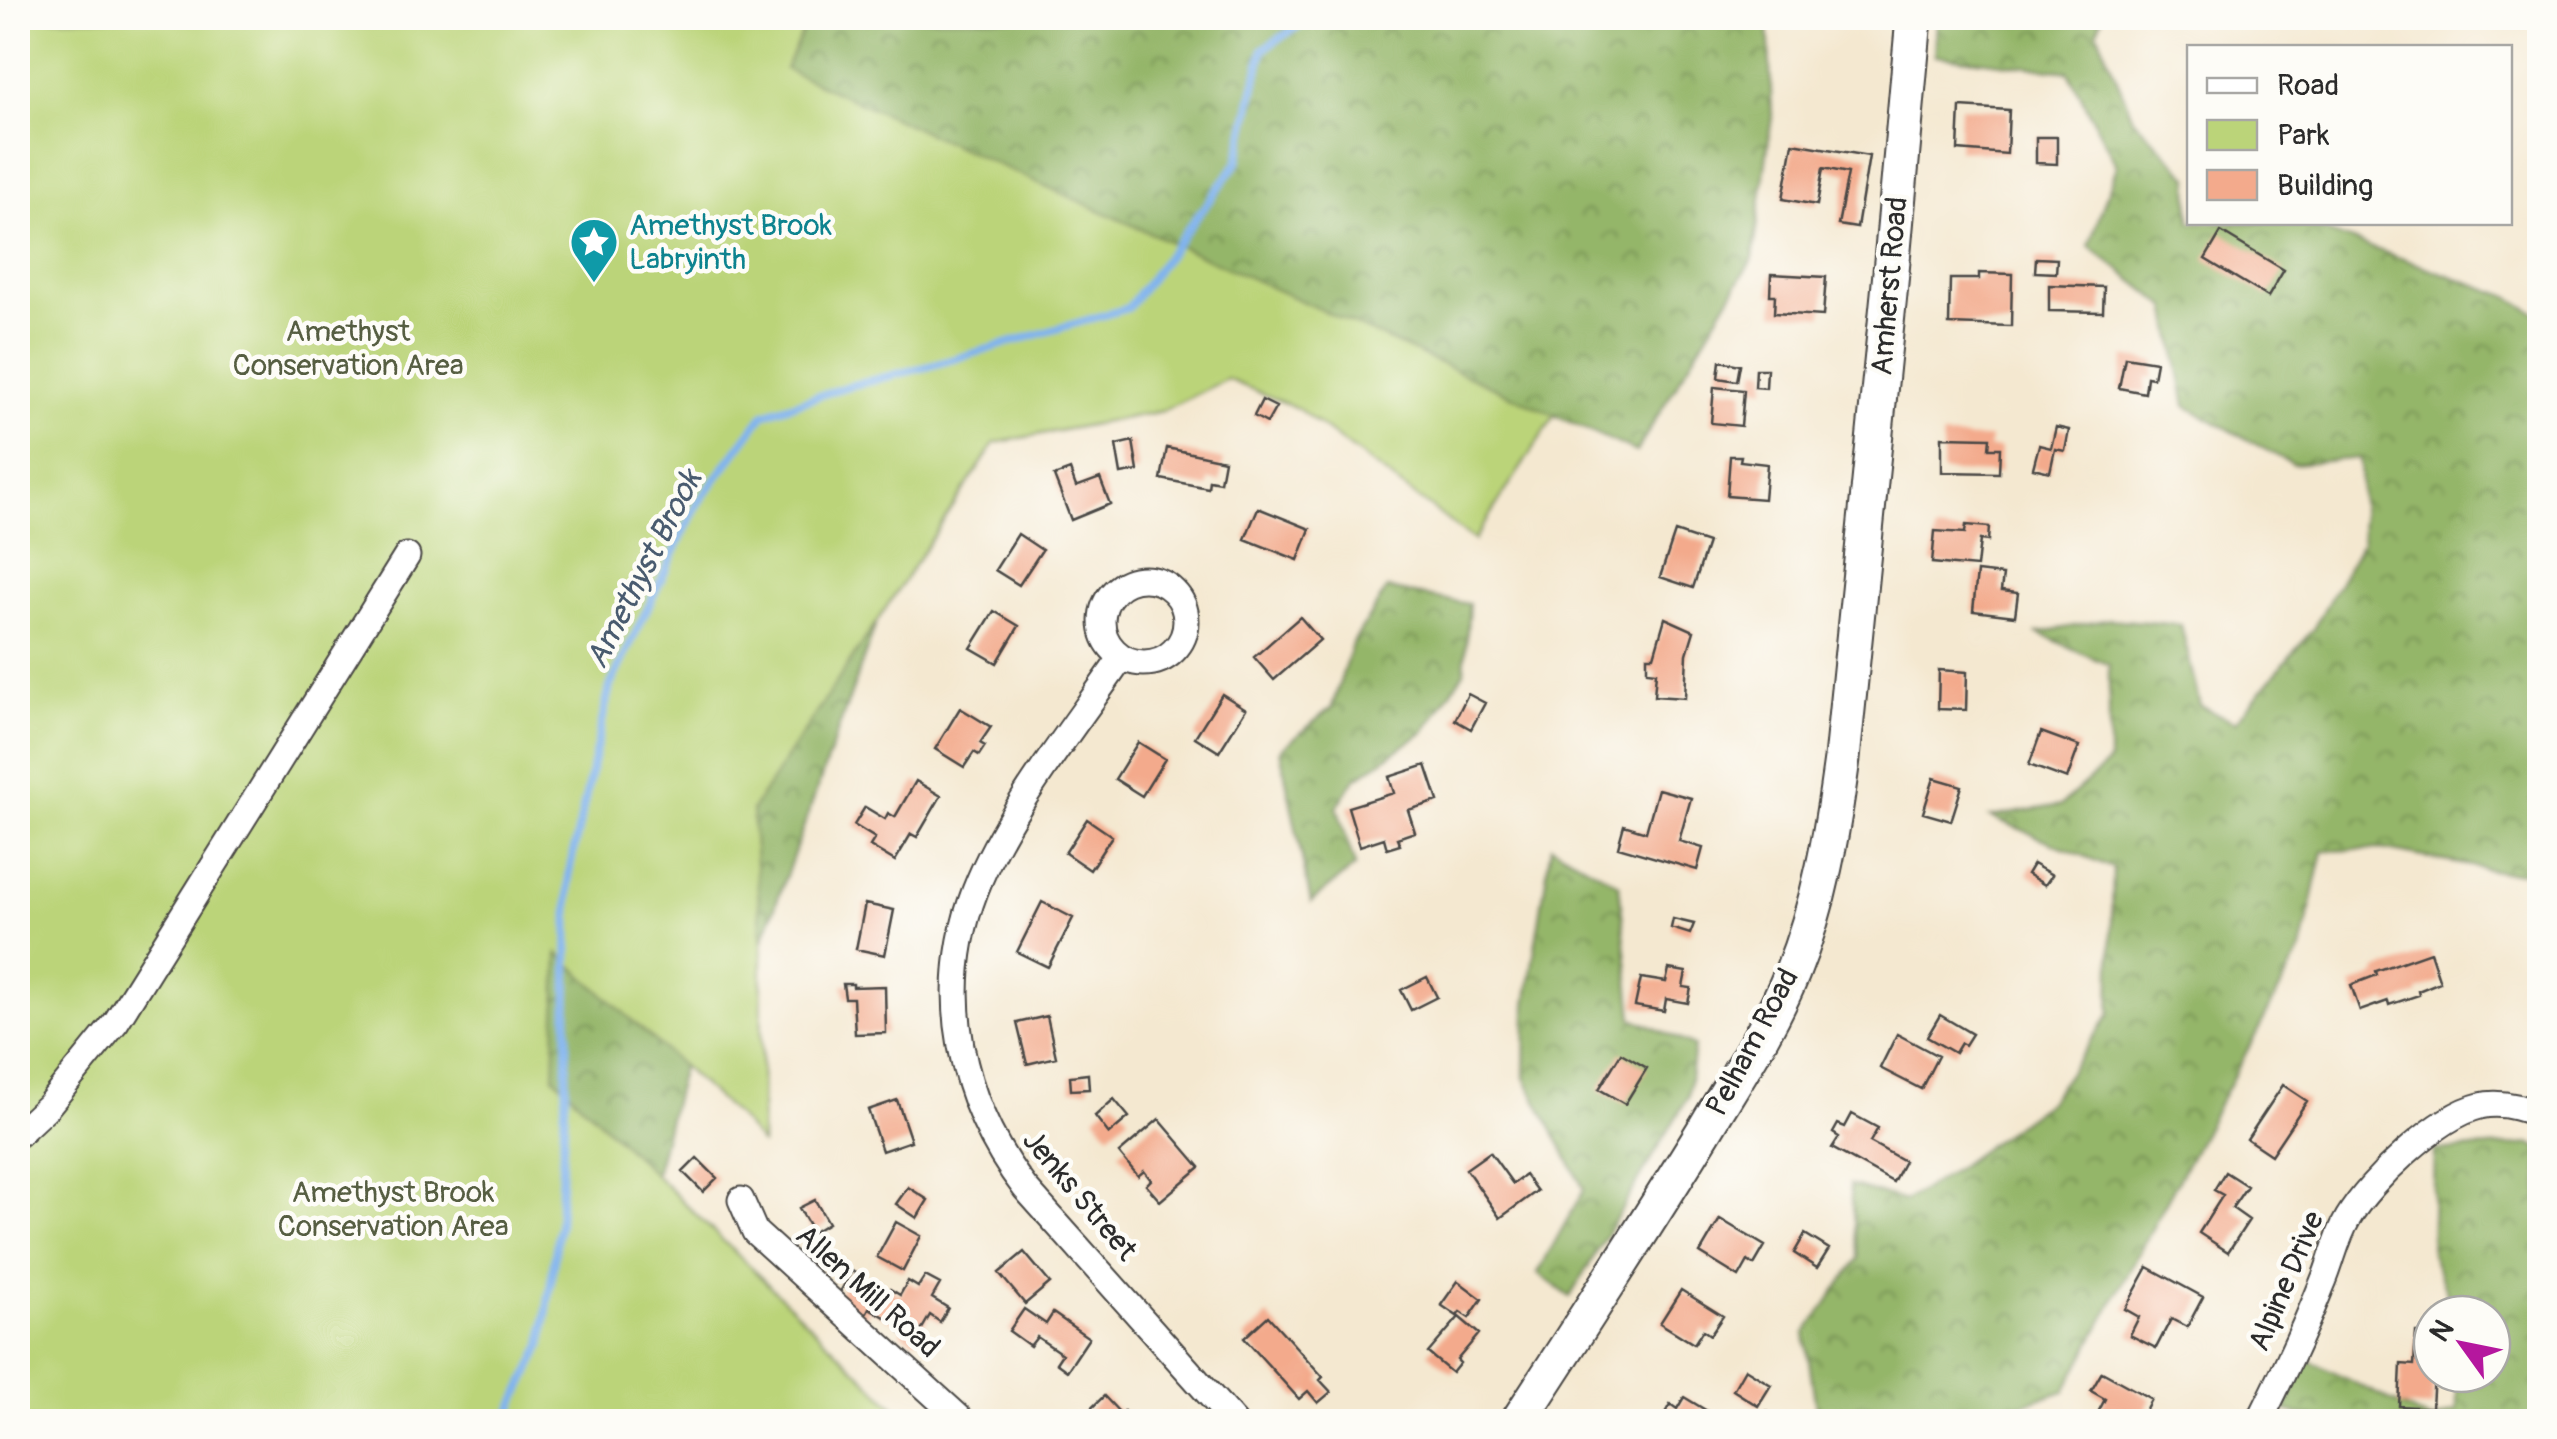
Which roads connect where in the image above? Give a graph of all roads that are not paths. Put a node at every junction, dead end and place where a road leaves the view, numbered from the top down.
1 (1914, 18) edge
2 (1863, 554) joint
3 (407, 556) dead end
4 (1122, 657) dead end
5 (2540, 1114) edge
6 (18, 1134) edge
7 (741, 1200) dead end
8 (964, 1422) edge
9 (1234, 1422) edge
10 (1518, 1422) edge
11 (2259, 1422) edge

1 - 2 main road, Amherst Road
2 - 10 main road, Pelham Road
3 - 6 street
4 - 9 street, Jenks Street
5 - 11 street, Alpine Drive
7 - 8 street, Allen Mill Road

